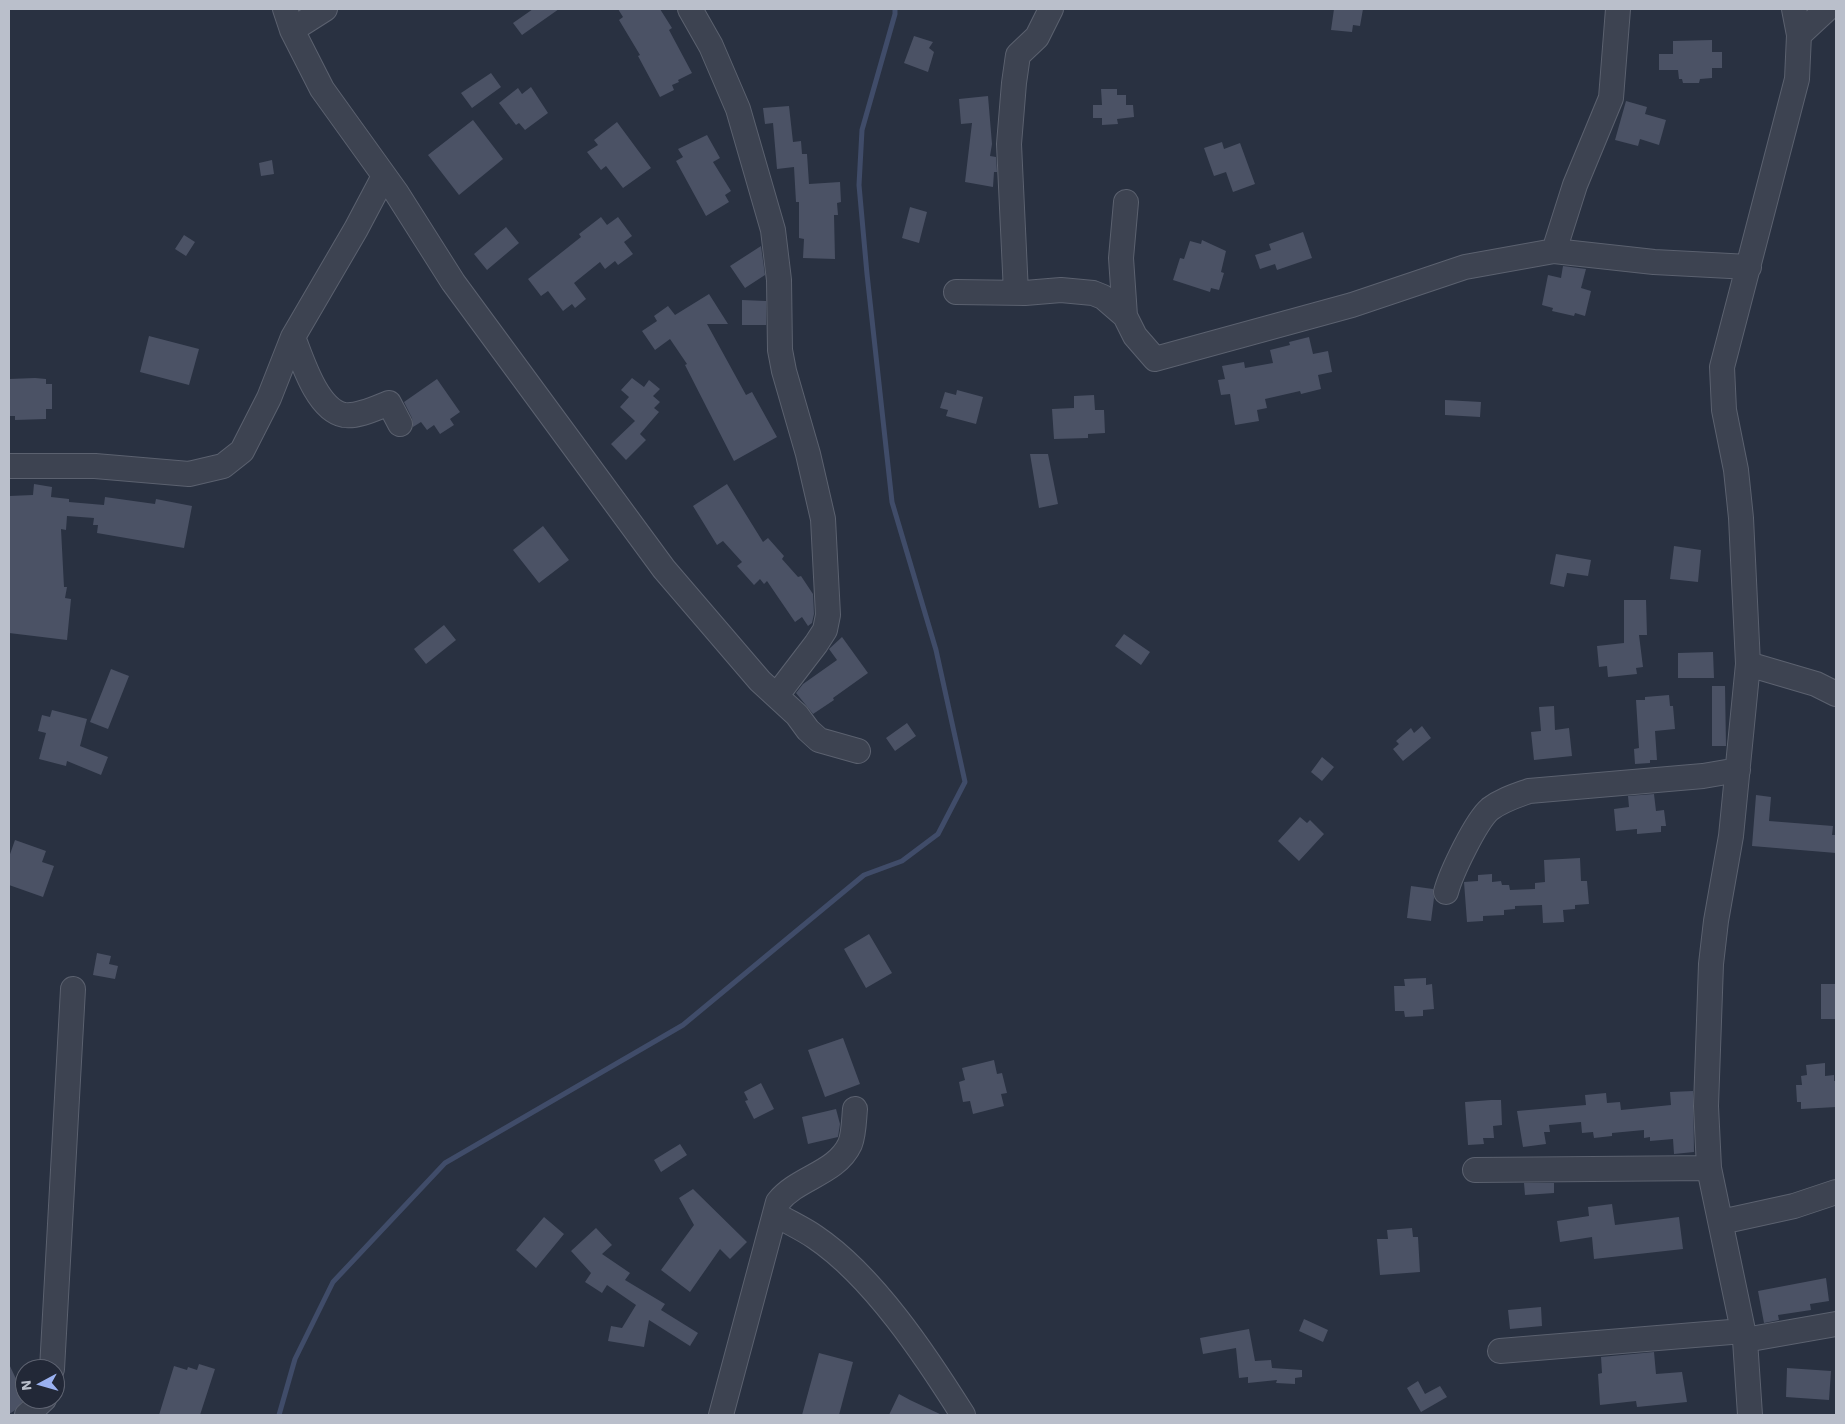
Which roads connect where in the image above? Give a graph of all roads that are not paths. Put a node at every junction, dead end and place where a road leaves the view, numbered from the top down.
1 (325, 9) edge
2 (690, 9) edge
3 (1051, 9) edge
4 (1618, 9) edge
5 (1794, 9) edge
6 (1827, 9) edge
7 (289, 19) edge
8 (1798, 35) junction
9 (384, 176) junction
10 (1126, 202) dead end
11 (1554, 251) junction
12 (1750, 267) junction
13 (956, 292) dead end
14 (1016, 293) junction
15 (1126, 316) junction
16 (293, 337) junction
17 (400, 424) dead end
18 (9, 466) edge
19 (1748, 664) junction
20 (1836, 694) edge
21 (777, 695) junction
22 (858, 751) dead end
23 (1738, 770) junction
24 (1446, 892) dead end
25 (73, 989) dead end
26 (855, 1109) dead end
27 (1709, 1168) junction
28 (1475, 1170) dead end
29 (1836, 1192) edge
30 (775, 1214) junction
31 (1721, 1222) junction
32 (1836, 1324) edge
33 (1744, 1335) junction
34 (1500, 1351) dead end
35 (53, 1359) edge
36 (721, 1415) edge
37 (963, 1415) edge
38 (1750, 1415) edge

1 - 7 street
2 - 21 street
3 - 14 street
4 - 11 street
5 - 8 street
6 - 8 street
7 - 9 street
8 - 12 street
9 - 16 street
9 - 21 street
10 - 15 street
11 - 12 street
11 - 15 street
12 - 19 street
13 - 14 street
14 - 15 street
16 - 17 street
16 - 18 street
19 - 20 street
19 - 23 street
21 - 22 street
23 - 24 street
23 - 27 street
25 - 35 street
26 - 30 street
27 - 28 street
27 - 31 street
29 - 31 street
30 - 36 street
30 - 37 street
31 - 33 street
32 - 33 street
33 - 34 street
33 - 38 street

